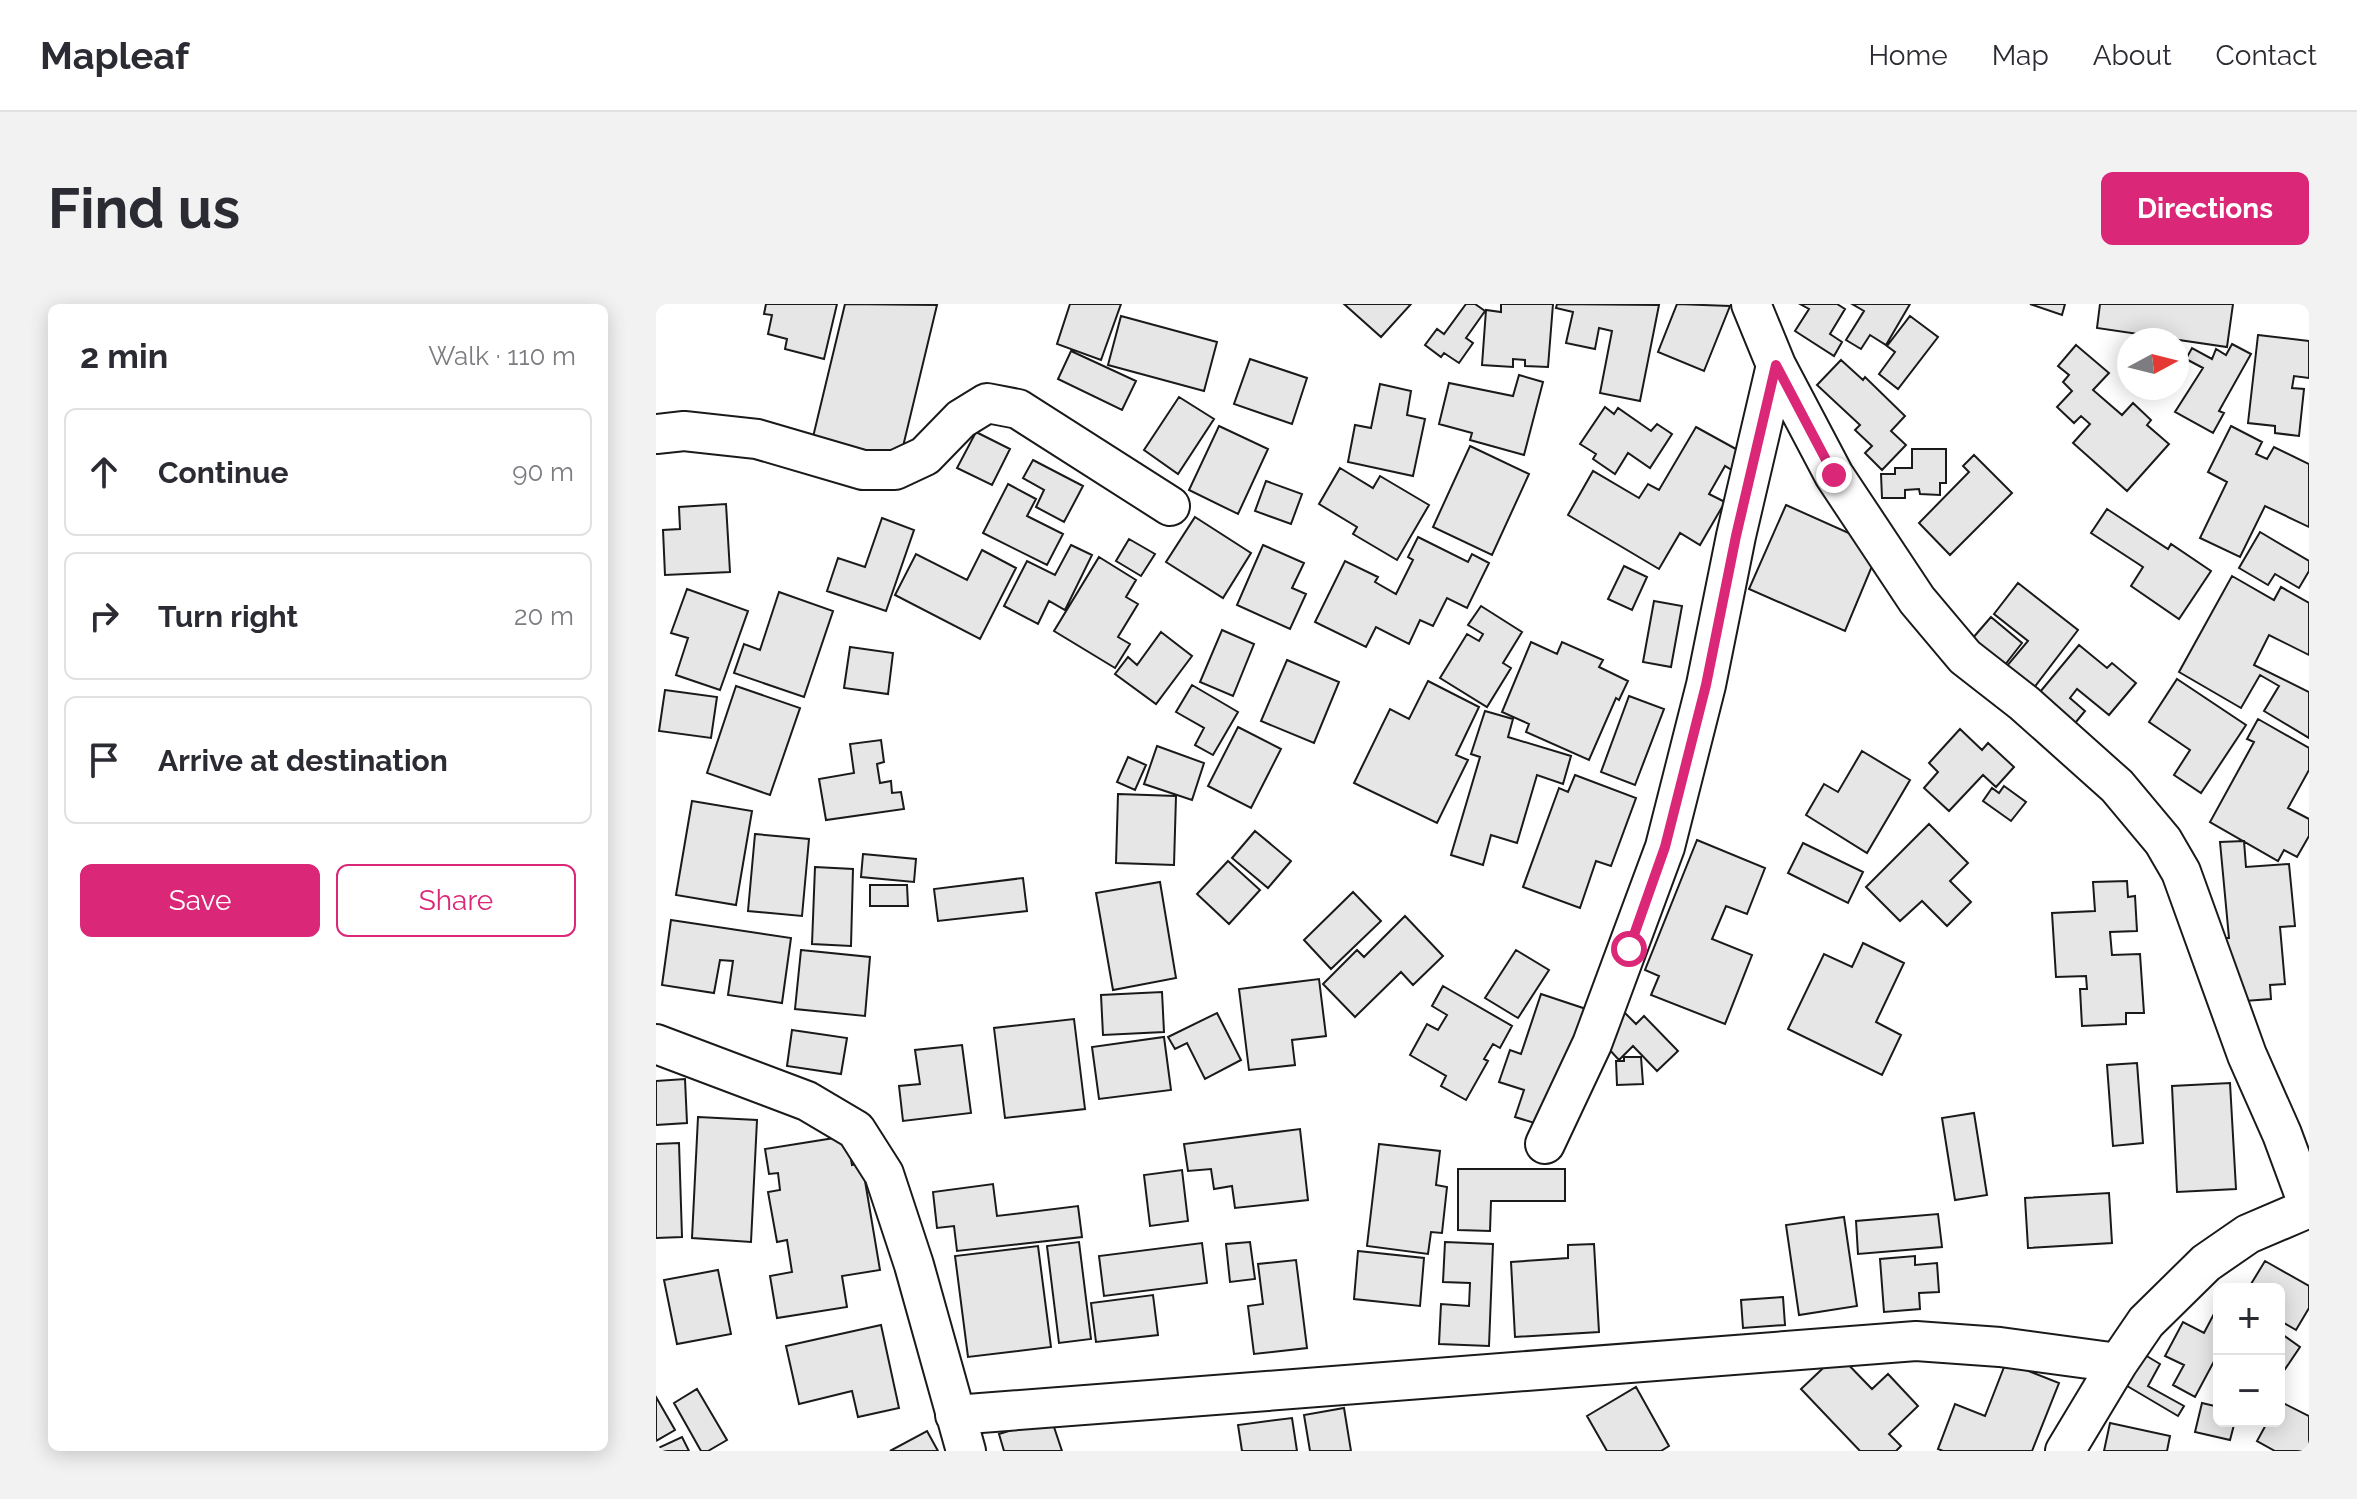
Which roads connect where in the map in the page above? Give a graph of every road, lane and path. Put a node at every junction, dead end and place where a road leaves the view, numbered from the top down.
1 (1751, 304) edge
2 (1776, 365) junction
3 (656, 434) edge
4 (1170, 506) dead end
5 (656, 1044) edge
6 (1545, 1144) dead end
7 (2309, 1208) edge
8 (2118, 1363) junction
9 (955, 1415) junction
10 (966, 1451) edge
11 (2065, 1451) edge

1 - 2 street
2 - 6 street
2 - 7 street
3 - 4 street
5 - 9 street
7 - 8 street
8 - 9 street
8 - 11 street
9 - 10 street

